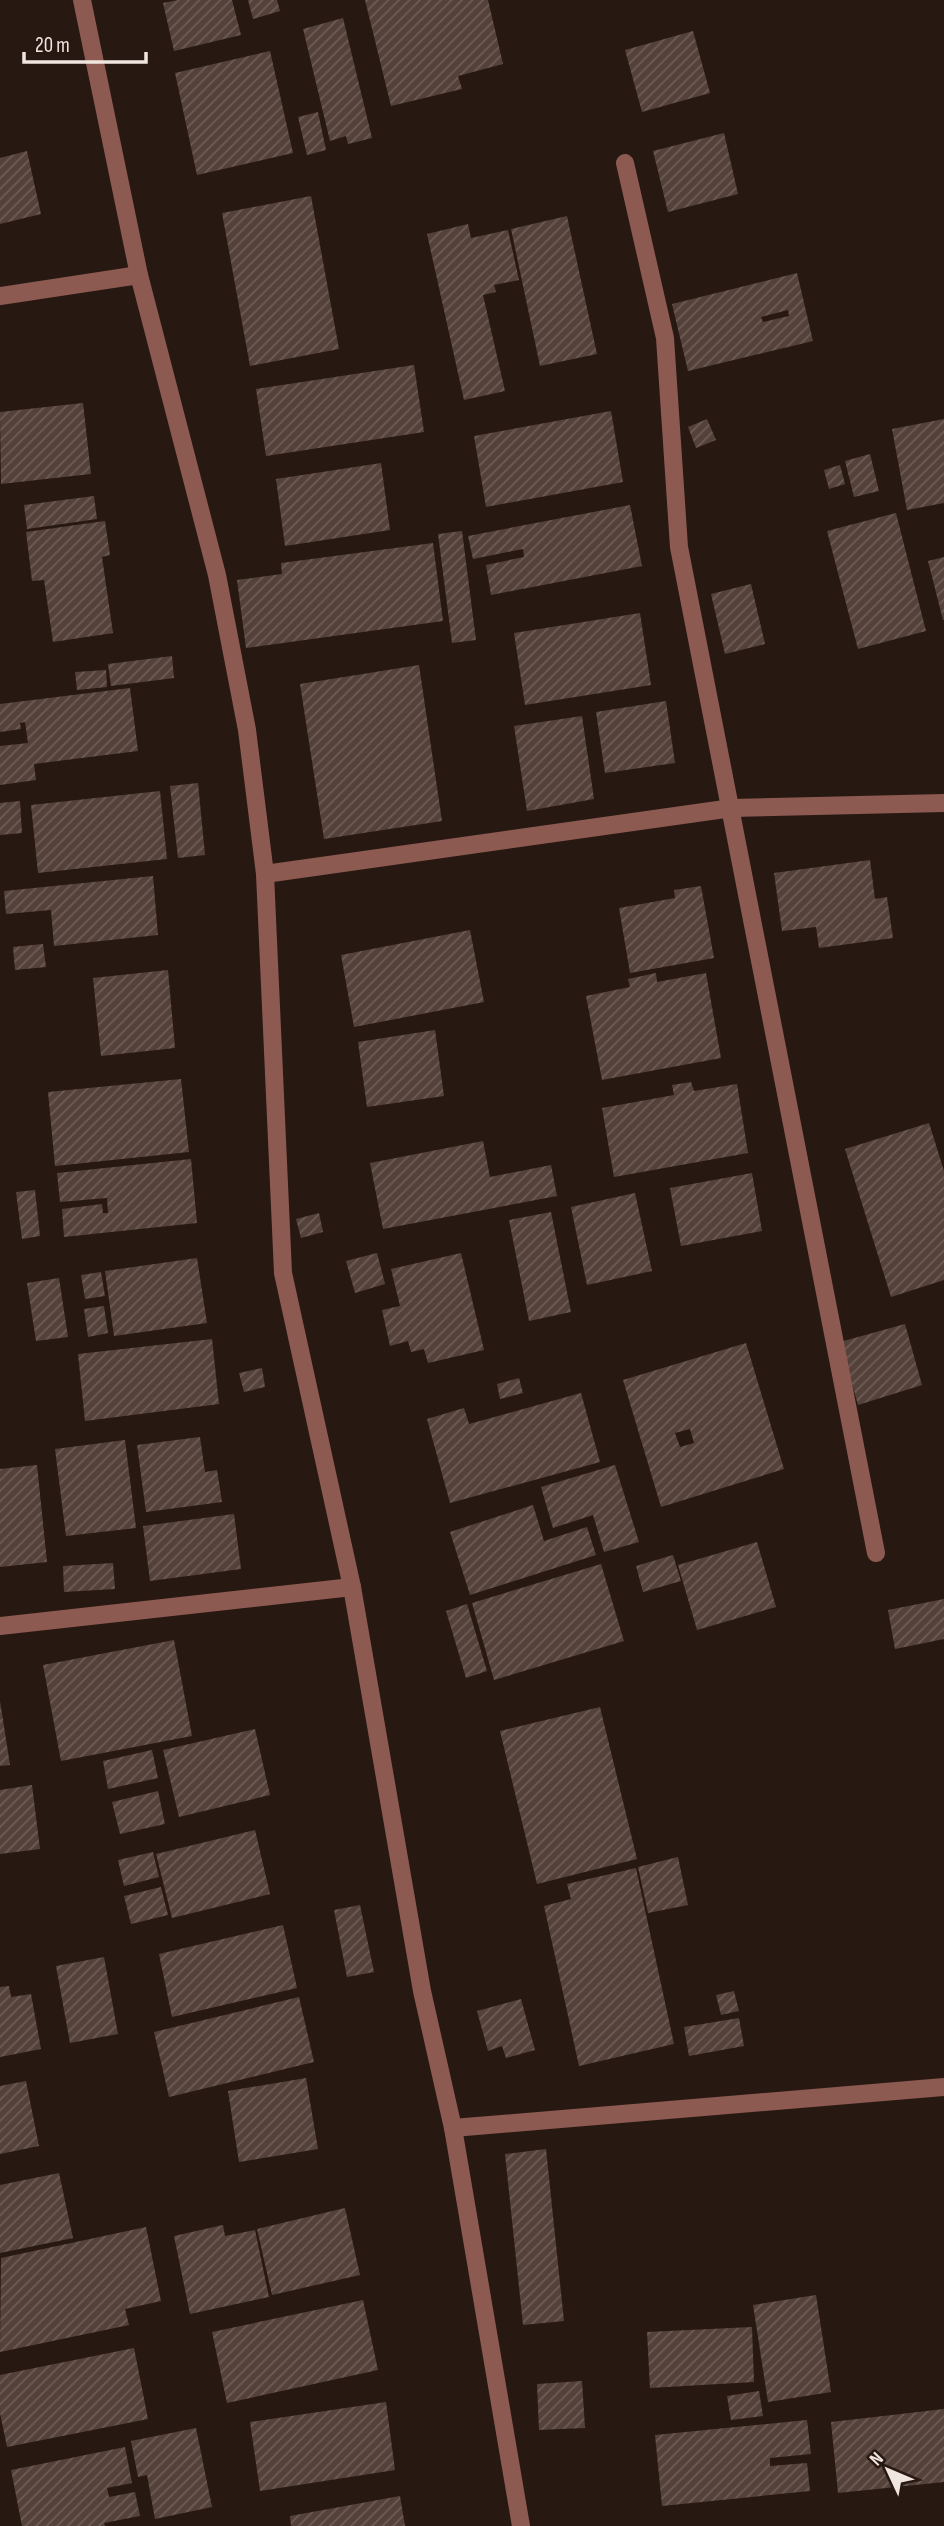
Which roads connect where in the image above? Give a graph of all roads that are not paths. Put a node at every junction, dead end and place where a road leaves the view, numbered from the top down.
1 (82, 0) edge
2 (625, 163) dead end
3 (139, 275) junction
4 (0, 296) edge
5 (944, 803) edge
6 (732, 808) junction
7 (265, 874) junction
8 (876, 1553) dead end
9 (352, 1587) junction
10 (0, 1626) edge
11 (944, 2087) edge
12 (453, 2129) junction
13 (521, 2526) edge

1 - 3 street
2 - 6 street
3 - 4 street
3 - 7 street
5 - 6 street
6 - 7 street
6 - 8 street
7 - 9 street
9 - 10 street
9 - 12 street
11 - 12 street
12 - 13 street

